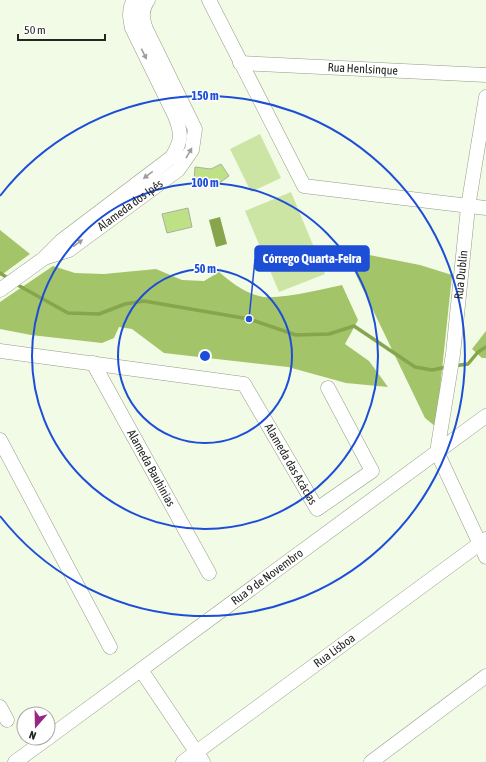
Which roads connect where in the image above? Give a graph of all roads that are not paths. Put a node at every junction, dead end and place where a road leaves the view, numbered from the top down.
1 (209, 0) edge
2 (139, 3) edge
3 (240, 63) junction
4 (486, 75) edge
5 (486, 97) edge
6 (195, 128) junction
7 (181, 131) junction
8 (172, 157) junction
9 (178, 170) junction
10 (468, 207) junction
11 (486, 208) edge
12 (43, 259) junction
13 (0, 290) edge
14 (0, 351) edge
15 (93, 363) junction
16 (328, 388) dead end
17 (486, 416) edge
18 (0, 440) edge
19 (437, 452) junction
20 (483, 542) edge
21 (486, 558) edge
22 (209, 573) dead end
23 (110, 647) dead end
24 (141, 670) junction
25 (486, 676) edge
26 (0, 707) edge
27 (7, 720) dead end
28 (56, 732) edge
29 (37, 746) edge
30 (199, 757) edge
31 (14, 762) edge
32 (183, 762) edge
33 (371, 762) edge

1 - 3 street
2 - 6 street
2 -> 7 street
3 - 4 street, Rua Henlsinque
3 - 10 street
5 - 10 street, Rua Dublin
6 - 7 street
9 -> 6 street, Alameda dos Ipês
7 - 8 street, Alameda dos Ipês
8 - 9 street
8 -> 12 street, Alameda dos Ipês
12 -> 9 street, Alameda dos Ipês
10 - 11 street
10 - 19 street, Rua Dublin
12 - 13 street, Alameda dos Ipês
14 - 15 street
15 - 16 street, Alameda das Acácias
15 - 22 street, Alameda Bauhinias
17 - 19 street, Rua 9 de Novembro
18 - 23 street
19 - 20 street
19 - 24 street, Rua 9 de Novembro
20 - 21 street
20 - 30 street, Rua Lisboa
24 - 28 street, Rua 9 de Novembro
24 - 30 street
25 - 33 street
26 - 27 street
29 - 31 street, Rua 9 de Novembro
30 - 32 street, Rua Lisboa

